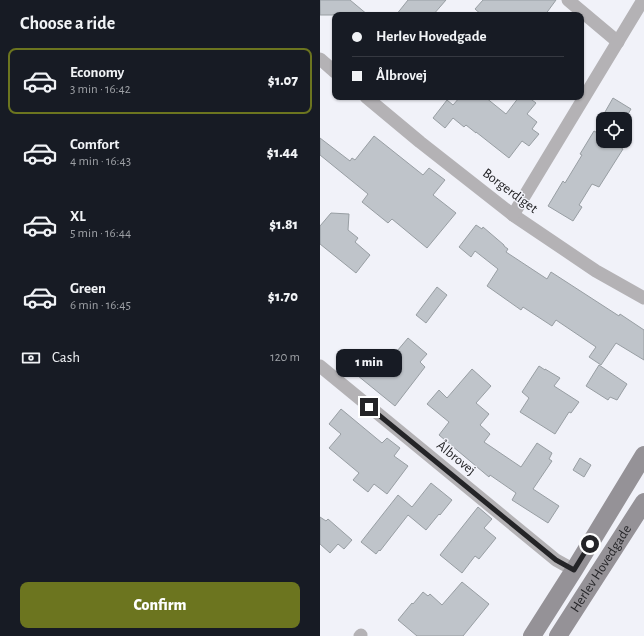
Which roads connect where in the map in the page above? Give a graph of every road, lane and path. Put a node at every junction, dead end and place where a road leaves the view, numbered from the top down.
1 (568, 0) edge
2 (643, 0) edge
3 (582, 12) edge
4 (584, 13) edge
5 (618, 42) junction
6 (320, 59) edge
7 (332, 69) edge
8 (584, 98) edge
9 (370, 100) edge
10 (583, 100) edge
11 (513, 215) junction
12 (644, 298) edge
13 (320, 366) edge
14 (644, 455) edge
15 (644, 502) edge
16 (574, 570) junction
17 (532, 636) edge
18 (558, 636) edge

1 - 3 street
2 - 5 street
4 - 5 street
5 - 8 street
6 - 7 street
9 - 11 street, Borgerdiget
10 - 11 street
11 - 12 street, Borgerdiget
13 - 16 street, Ålbrovej
14 - 16 main road, Herlev Hovedgade
15 - 18 main road, Herlev Hovedgade
16 - 17 main road, Herlev Hovedgade

